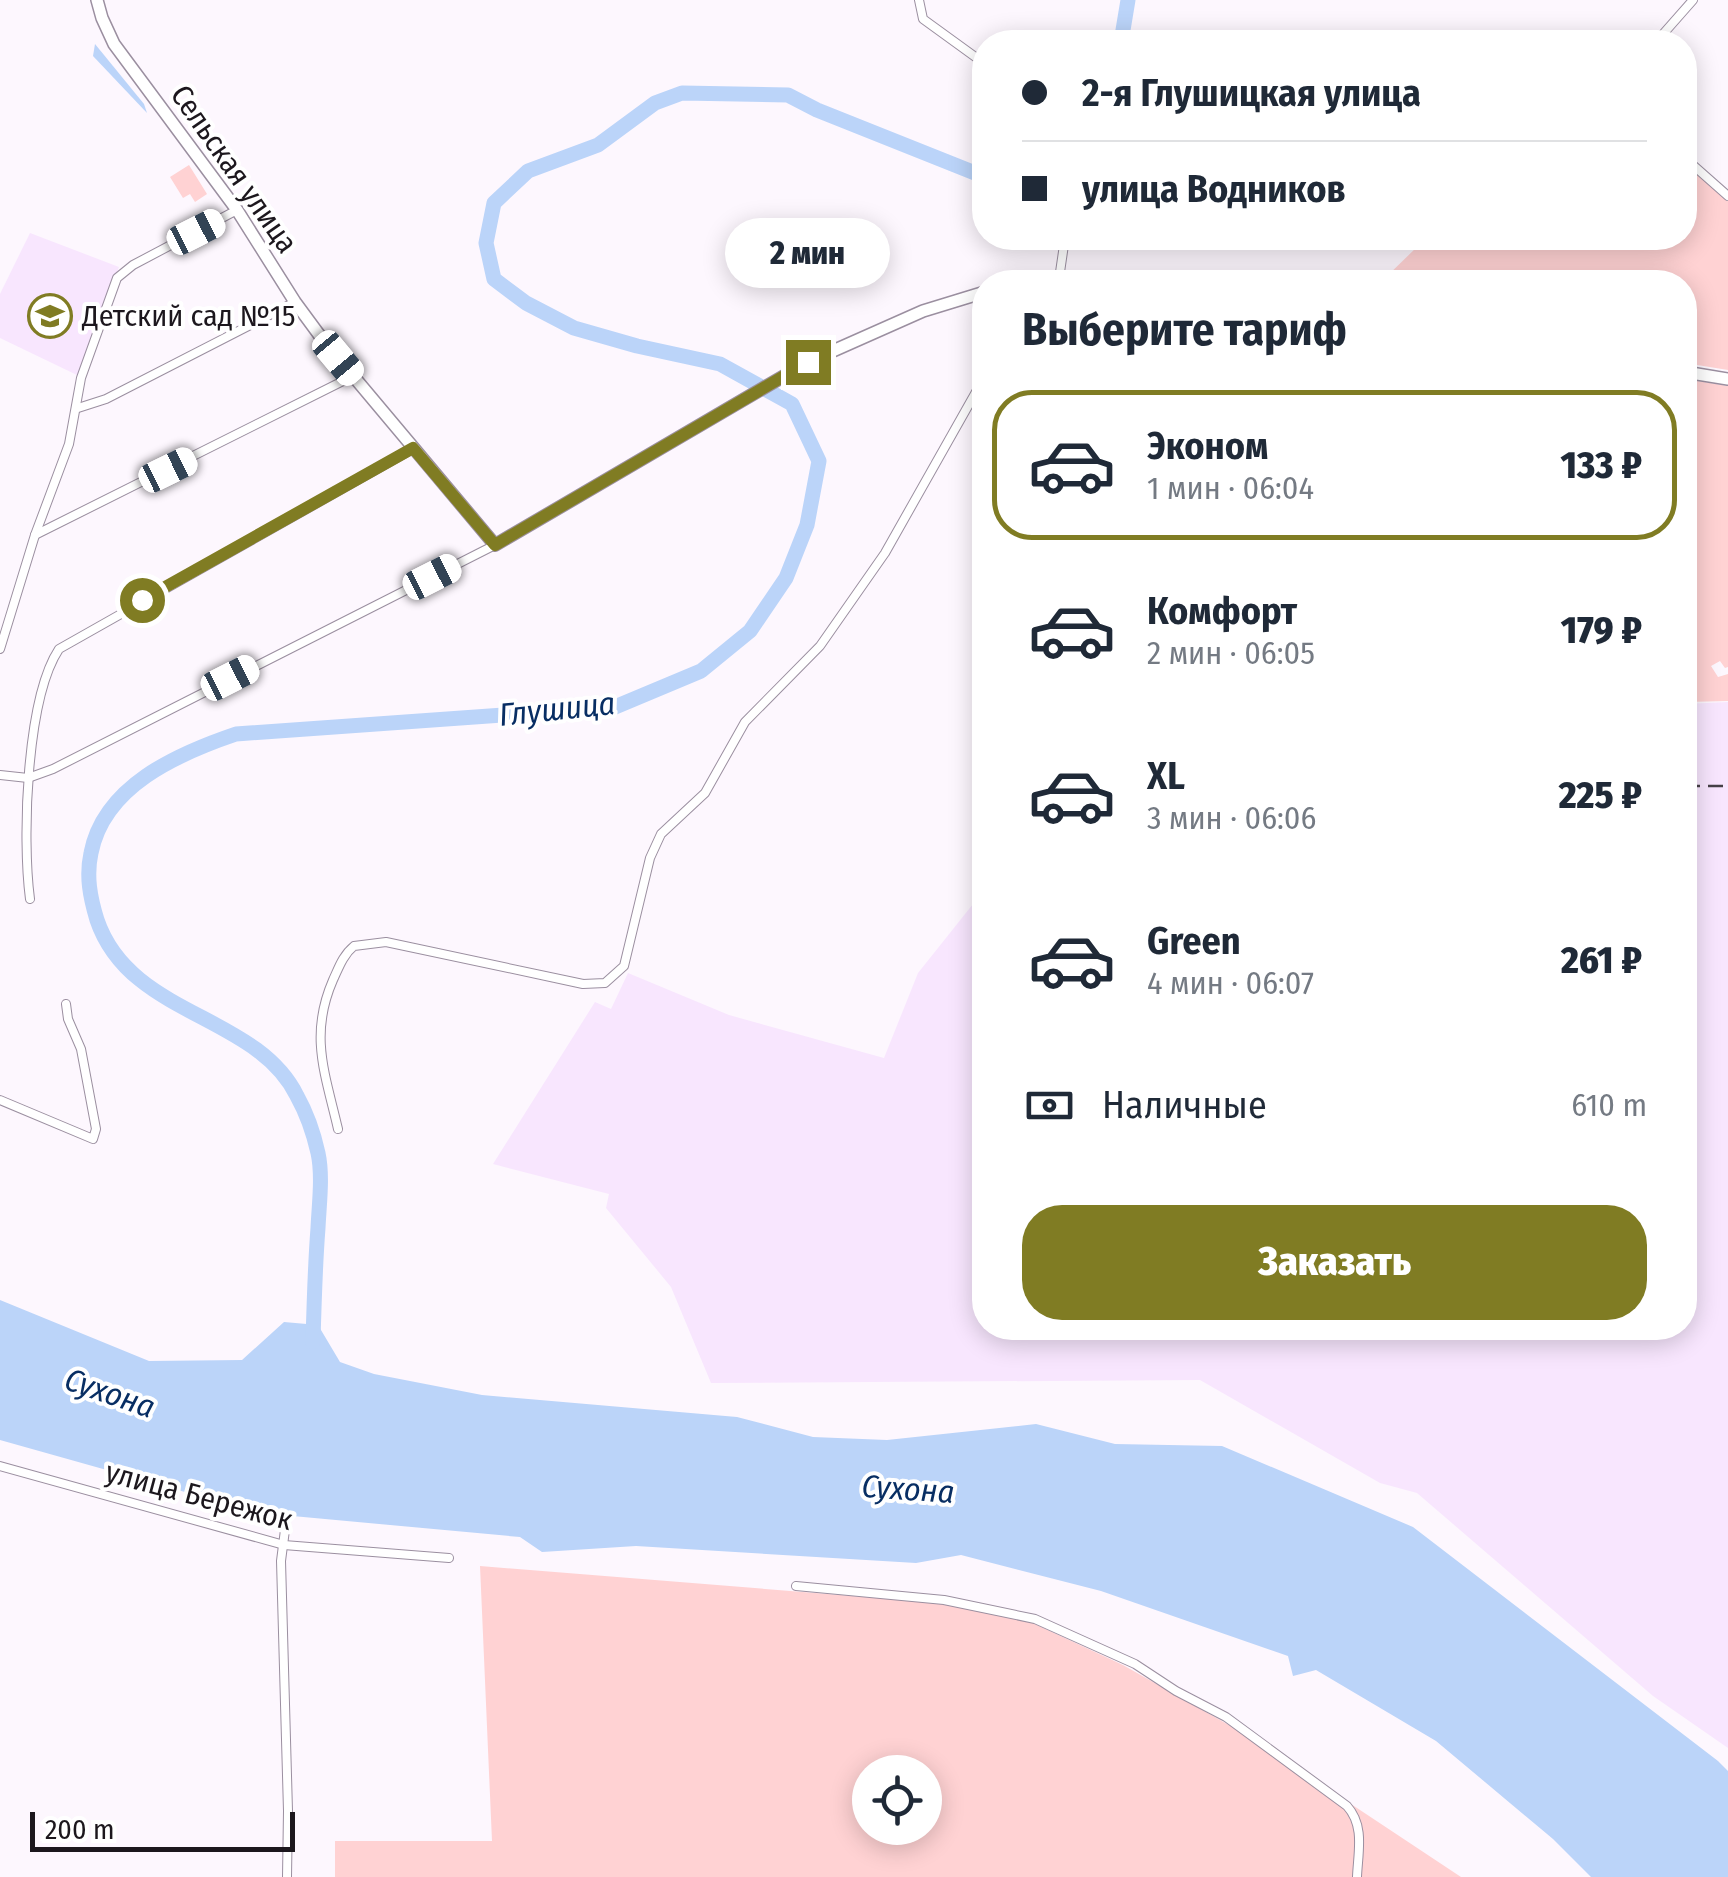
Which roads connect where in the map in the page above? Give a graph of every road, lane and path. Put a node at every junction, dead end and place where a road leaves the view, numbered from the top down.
1 (97, 0) edge
2 (919, 0) edge
3 (1693, 0) edge
4 (1667, 30) edge
5 (972, 55) edge
6 (1697, 169) edge
7 (1728, 196) edge
8 (237, 210) junction
9 (972, 296) edge
10 (294, 302) junction
11 (1697, 374) edge
12 (353, 376) junction
13 (1728, 379) edge
14 (972, 399) edge
15 (78, 408) junction
16 (413, 448) junction
17 (35, 534) junction
18 (495, 545) junction
19 (0, 649) edge
20 (0, 775) edge
21 (28, 778) junction
22 (30, 899) dead end
23 (66, 1004) dead end
24 (0, 1100) edge
25 (338, 1129) dead end
26 (0, 1466) edge
27 (286, 1522) dead end
28 (284, 1545) junction
29 (449, 1558) dead end
30 (796, 1586) dead end
31 (287, 1877) edge
32 (1356, 1877) edge

1 - 8 main road, Сельская улица
2 - 5 street
3 - 4 street
6 - 7 street
8 - 10 main road, Сельская улица
8 - 15 street
9 - 18 main road
10 - 12 main road, Сельская улица
10 - 15 street
11 - 13 main road
12 - 16 main road, Сельская улица
12 - 17 street
14 - 25 street
15 - 17 street
16 - 18 main road, Сельская улица
16 - 21 street
17 - 19 street
18 - 21 street
20 - 21 street
21 - 22 street
23 - 24 street
26 - 28 street, улица Бережок
27 - 28 street
28 - 29 street, улица Бережок
28 - 31 street
30 - 32 street

